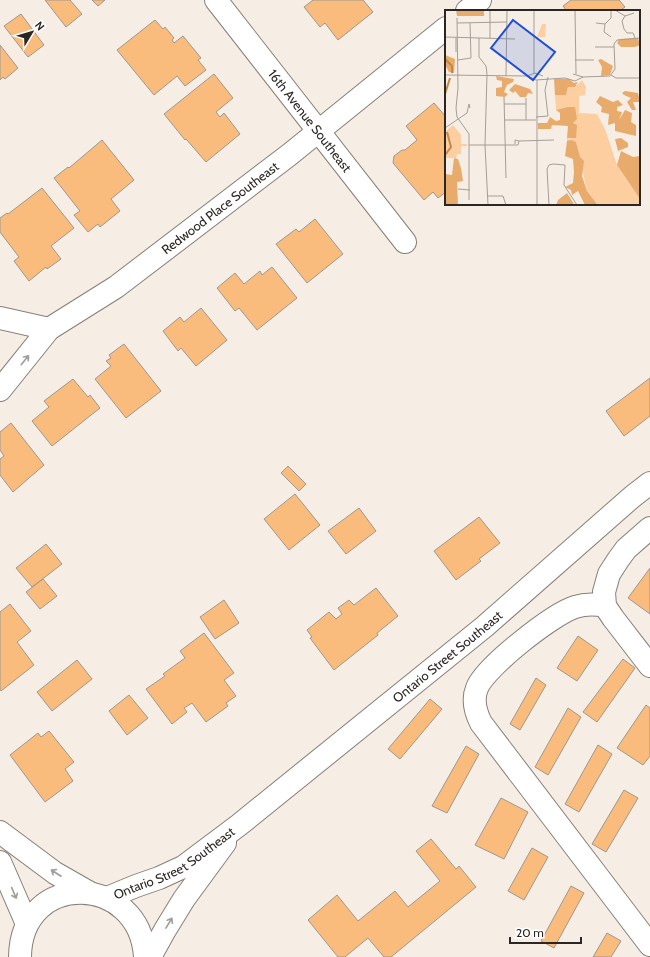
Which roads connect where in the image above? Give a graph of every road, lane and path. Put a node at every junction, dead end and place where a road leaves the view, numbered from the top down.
1 (216, 0) edge
2 (480, 0) edge
3 (468, 10) edge
4 (445, 29) edge
5 (318, 132) junction
6 (404, 242) dead end
7 (0, 318) edge
8 (50, 329) junction
9 (0, 390) edge
10 (650, 482) edge
11 (650, 528) edge
12 (605, 606) junction
13 (650, 666) edge
14 (239, 825) junction
15 (0, 832) edge
16 (0, 862) edge
17 (98, 895) junction
18 (27, 924) junction
19 (650, 945) edge
20 (20, 957) edge
21 (145, 957) edge
22 (150, 957) edge

1 - 5 street, 16th Avenue Southeast
2 - 3 street
4 - 5 street, Redwood Place Southeast
5 - 6 street, 16th Avenue Southeast
5 - 8 street, Redwood Place Southeast
7 - 8 street
9 -> 8 street, Redwood Place Southeast
10 - 14 street, Ontario Street Southeast
11 - 12 street
12 - 13 street
12 - 19 street
14 - 17 street, Ontario Street Southeast
22 -> 14 street, Ontario Street Southeast
17 -> 15 street
16 -> 18 street
17 - 18 street
17 - 21 street
18 - 20 street

